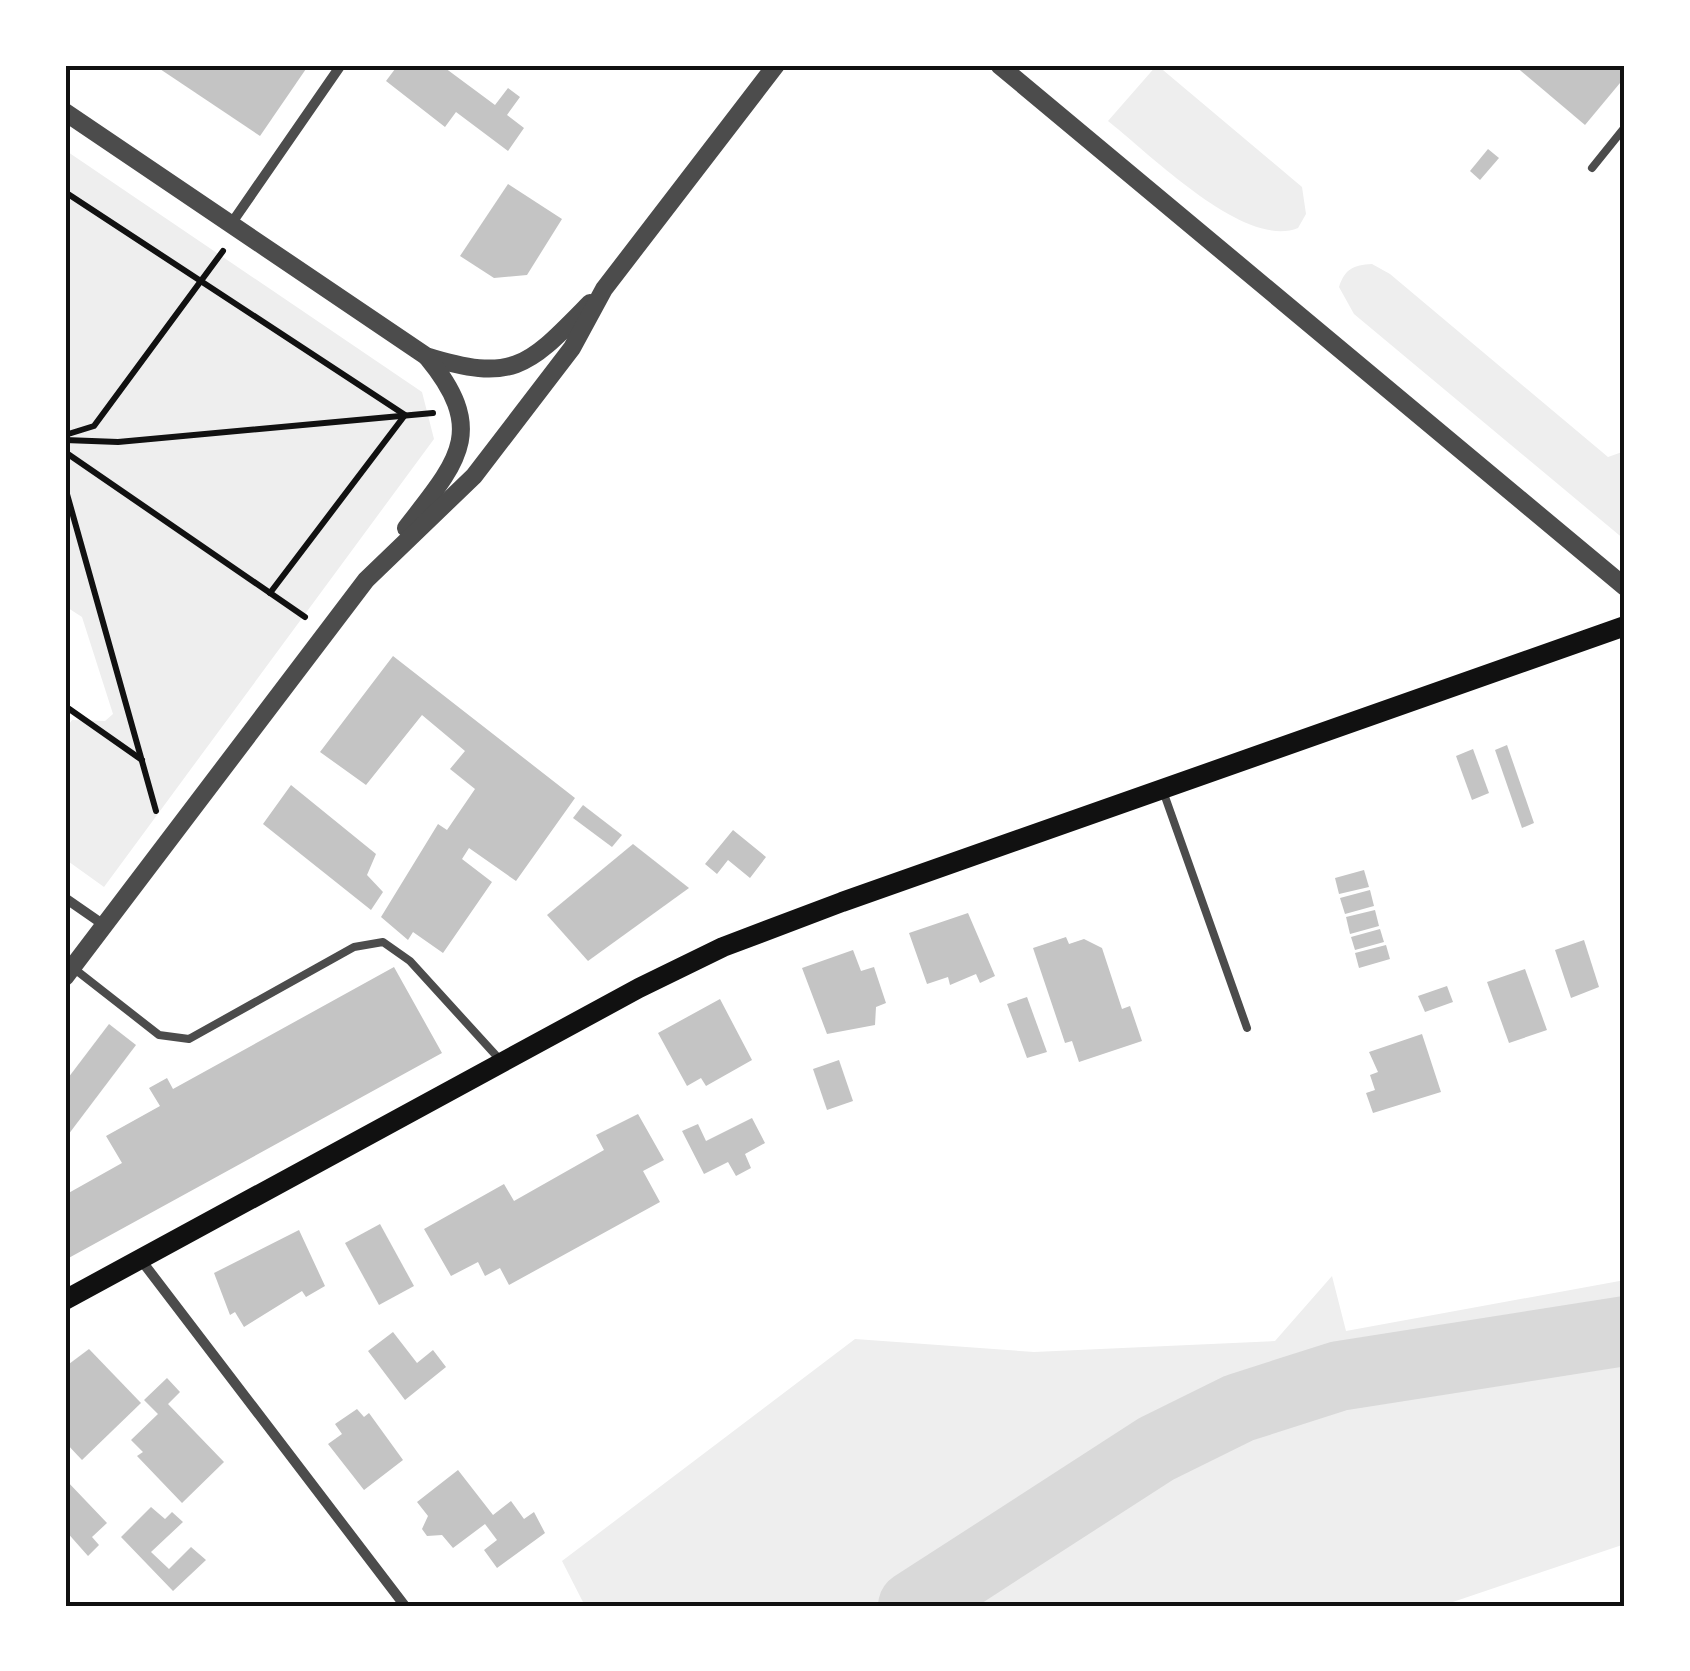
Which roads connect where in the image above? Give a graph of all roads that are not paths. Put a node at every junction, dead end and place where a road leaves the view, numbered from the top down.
1 (340, 65) edge
2 (776, 65) edge
3 (998, 65) edge
4 (65, 112) edge
5 (1625, 128) edge
6 (1592, 168) dead end
7 (231, 232) junction
8 (604, 289) junction
9 (426, 356) junction
10 (366, 580) junction
11 (1625, 587) edge
12 (1625, 626) edge
13 (1162, 786) junction
14 (65, 898) edge
15 (104, 924) junction
16 (69, 972) edge
17 (1247, 1028) dead end
18 (502, 1062) junction
19 (141, 1260) junction
20 (65, 1300) edge
21 (405, 1606) edge

1 - 7 street
2 - 8 street
3 - 11 street
4 - 7 street
5 - 6 lane
7 - 9 street
8 - 9 street
8 - 10 street
9 - 10 street
10 - 15 street
12 - 13 main road
13 - 17 lane
13 - 18 main road
14 - 15 street
15 - 16 street
16 - 18 lane
18 - 19 main road
19 - 20 main road
19 - 21 street

